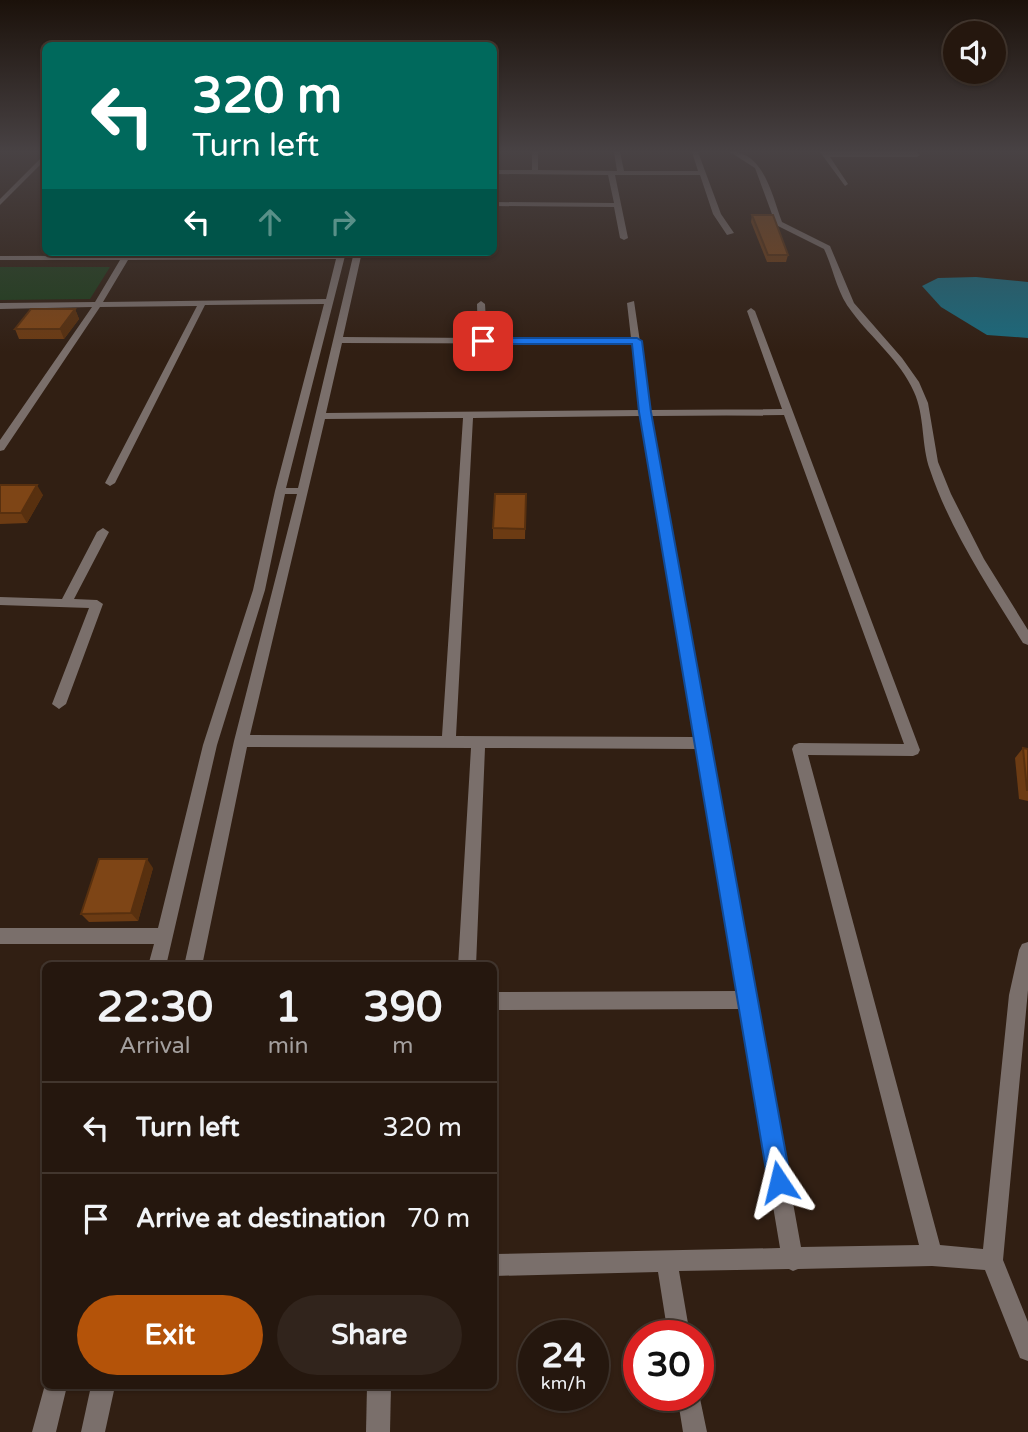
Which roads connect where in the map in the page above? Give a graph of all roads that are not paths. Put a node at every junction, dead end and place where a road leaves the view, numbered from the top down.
1 (620, 219) edge
2 (720, 219) edge
3 (777, 219) edge
4 (730, 233) dead end
5 (624, 238) dead end
6 (48, 256) edge
7 (90, 256) edge
8 (178, 256) edge
9 (341, 256) edge
10 (357, 256) edge
11 (0, 258) edge
12 (125, 258) junction
13 (329, 301) junction
14 (631, 303) dead end
15 (98, 304) junction
16 (481, 304) dead end
17 (201, 305) junction
18 (0, 306) edge
19 (751, 311) dead end
20 (337, 340) junction
21 (483, 341) junction
22 (637, 341) junction
23 (645, 412) junction
24 (787, 412) junction
25 (320, 416) junction
26 (468, 416) junction
27 (0, 448) edge
28 (110, 483) dead end
29 (280, 491) junction
30 (303, 491) junction
31 (103, 532) dead end
32 (260, 590) junction
33 (278, 590) junction
34 (0, 601) edge
35 (66, 603) junction
36 (1028, 640) edge
37 (59, 704) dead end
38 (241, 741) junction
39 (449, 742) junction
40 (478, 742) junction
41 (704, 743) junction
42 (0, 936) edge
43 (164, 936) junction
44 (1028, 950) edge
45 (158, 962) edge
46 (194, 962) edge
47 (467, 962) edge
48 (748, 1000) junction
49 (497, 1001) edge
50 (932, 1255) junction
51 (793, 1260) junction
52 (992, 1260) junction
53 (667, 1262) junction
54 (497, 1265) edge
55 (677, 1320) edge
56 (1028, 1350) edge
57 (54, 1389) edge
58 (102, 1389) edge
59 (379, 1389) edge
60 (692, 1411) edge
61 (44, 1432) edge
62 (93, 1432) edge
63 (378, 1432) edge
64 (695, 1432) edge

1 - 5 street
2 - 4 street
3 - 36 street
6 - 11 street
7 - 12 street
8 - 12 street
9 - 13 street
10 - 20 street
12 - 15 street
13 - 17 street
13 - 29 street
14 - 22 street
15 - 17 street
15 - 18 street
15 - 27 street
16 - 21 street
17 - 28 street
19 - 24 street
20 - 21 street
20 - 25 street
21 - 22 street
22 - 23 street
23 - 24 street
23 - 26 street
23 - 41 street
24 - 50 street
25 - 26 street
25 - 30 street
26 - 39 street
29 - 30 street
29 - 32 street
30 - 33 street
31 - 35 street
32 - 33 street
32 - 43 street
33 - 38 street
34 - 35 street
35 - 37 street
38 - 39 street
38 - 46 street
39 - 40 street
40 - 41 street
40 - 47 street
41 - 48 street
42 - 43 street
43 - 45 street
44 - 52 street
48 - 49 street
48 - 51 street
50 - 51 street
50 - 52 street
51 - 53 street
52 - 56 street
53 - 54 street
53 - 55 street
57 - 61 street
58 - 62 street
59 - 63 street
60 - 64 street

